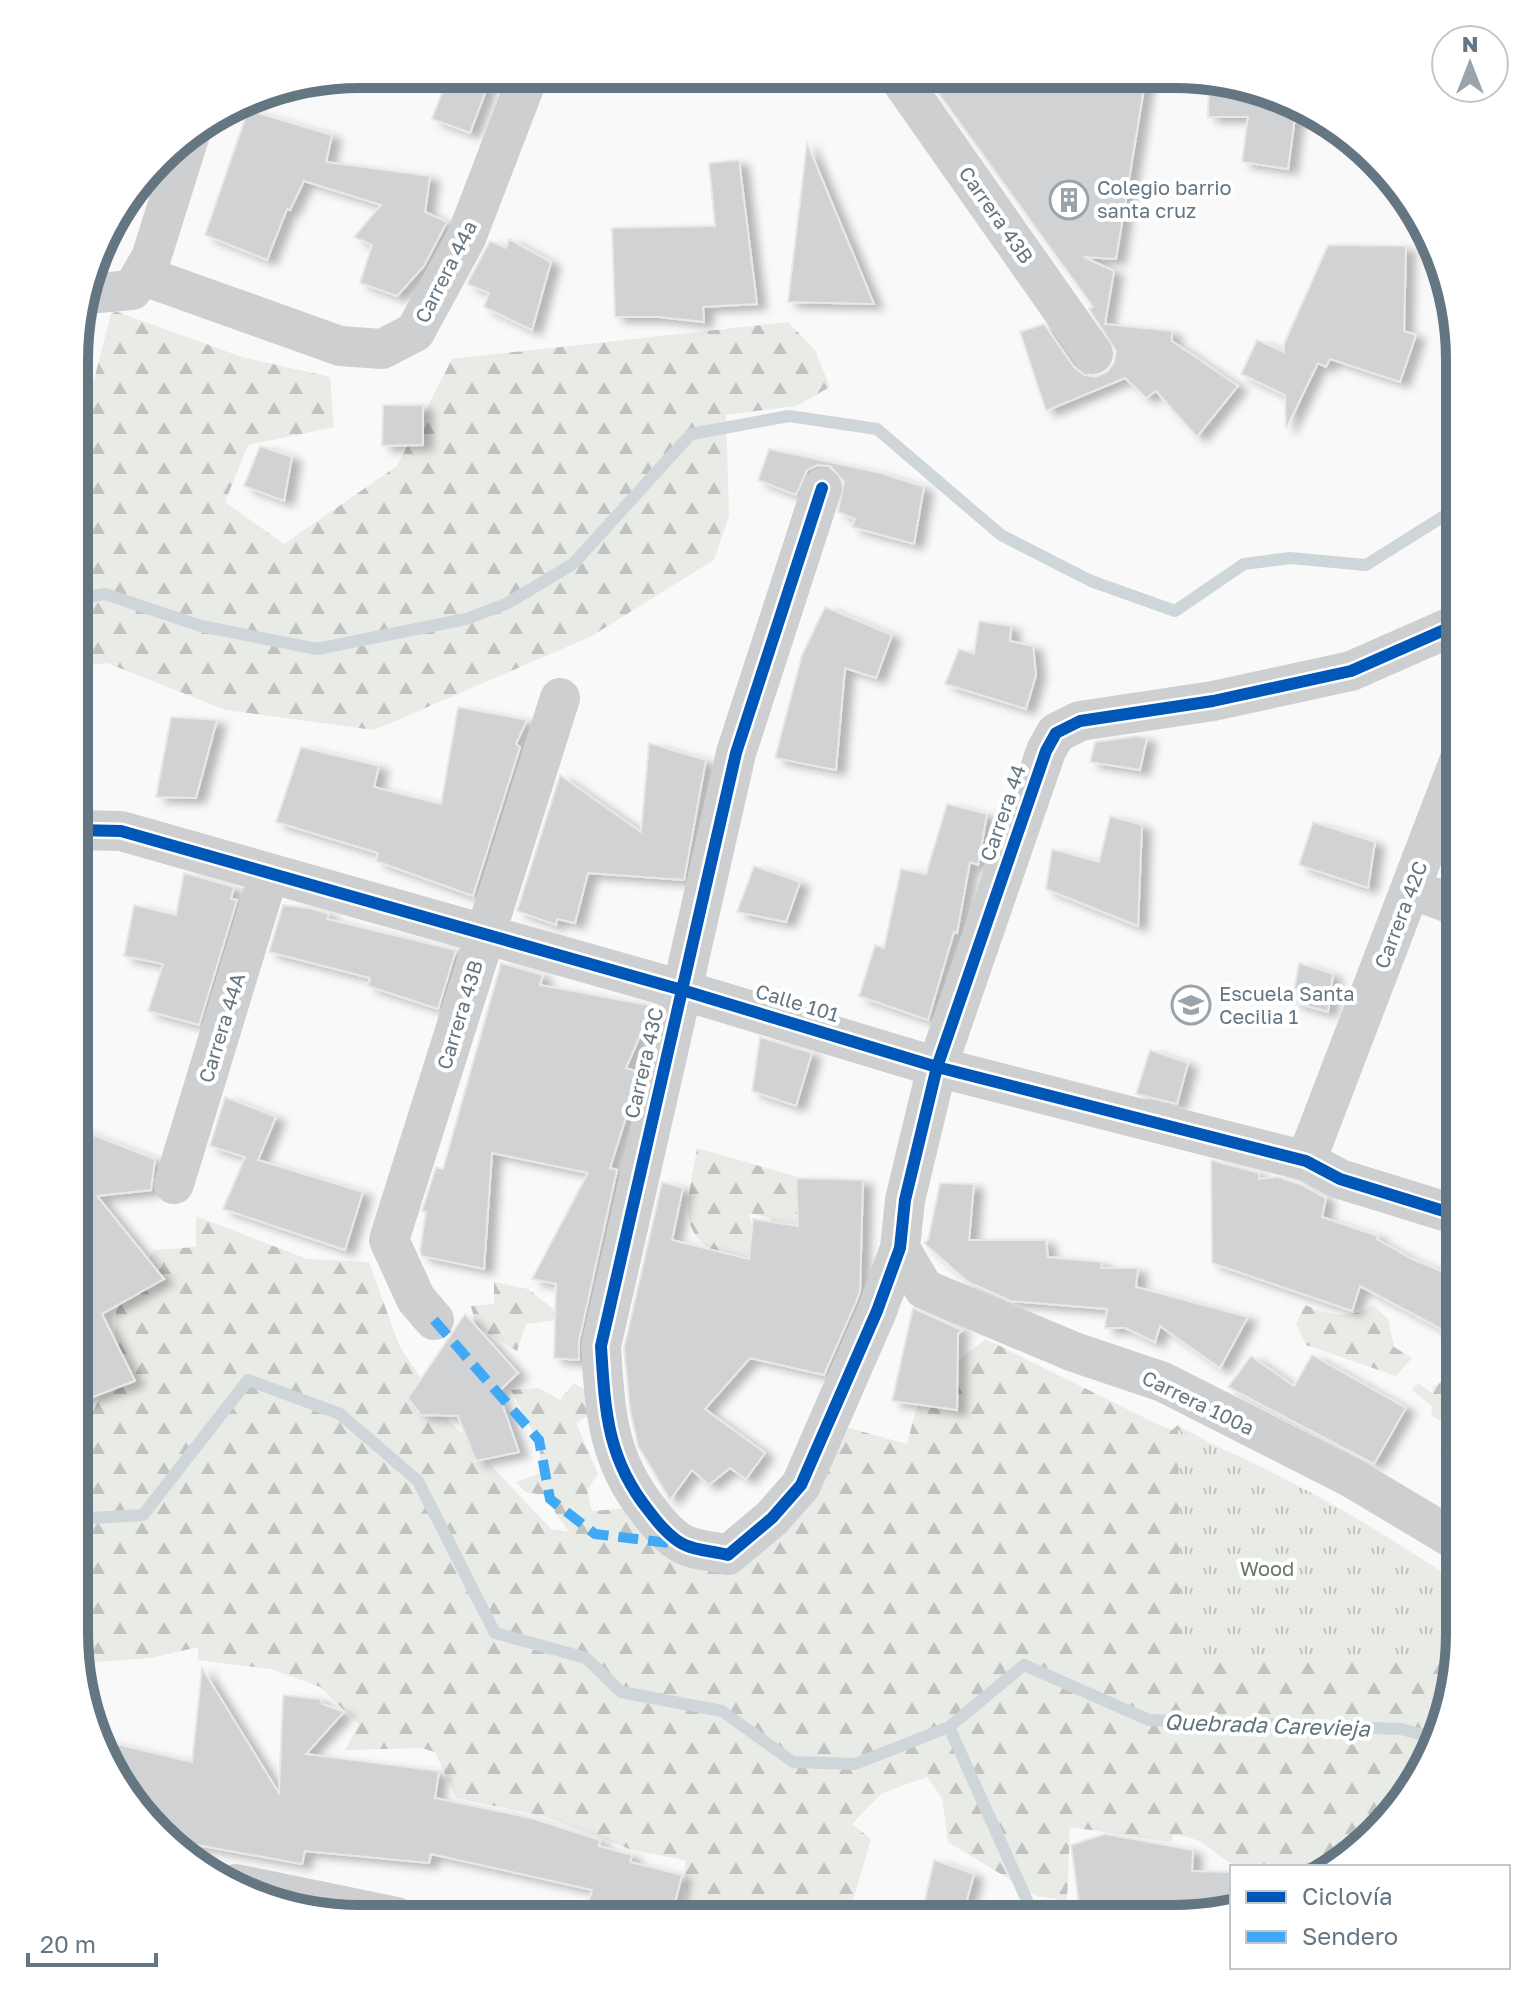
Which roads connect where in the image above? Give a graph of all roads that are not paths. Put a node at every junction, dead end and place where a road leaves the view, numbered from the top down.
1 (907, 88) edge
2 (523, 89) edge
3 (184, 153) edge
4 (136, 283) junction
5 (97, 292) edge
6 (1093, 354) dead end
7 (822, 488) dead end
8 (1446, 629) edge
9 (560, 698) dead end
10 (1446, 797) edge
11 (88, 830) edge
12 (269, 873) junction
13 (1411, 889) junction
14 (1446, 902) edge
15 (486, 934) junction
16 (682, 990) junction
17 (937, 1067) junction
18 (1306, 1161) junction
19 (174, 1184) dead end
20 (1445, 1211) edge
21 (900, 1248) junction
22 (434, 1320) dead end
23 (1445, 1534) edge
24 (726, 1554) joint
25 (279, 1893) edge
26 (330, 1903) edge

1 - 6 street, Carrera 43B
2 - 4 street, Carrera 44a
3 - 4 street
4 - 5 street
7 - 16 street, Carrera 43C
8 - 17 street, Carrera 44
9 - 15 street, Carrera 43B
10 - 13 street, Carrera 42C
11 - 12 street, Calle 101
12 - 15 street, Calle 101
12 - 19 street, Carrera 44A
13 - 14 street
13 - 18 street, Carrera 42C
15 - 16 street, Calle 101
15 - 22 street, Carrera 43B
16 - 17 street, Calle 101
16 - 24 street, Carrera 43C
17 - 18 street, Calle 101
17 - 21 street, Carrera 44
18 - 20 street, Calle 101
21 - 23 street, Carrera 100a
21 - 24 street, Carrera 44
25 - 26 street

